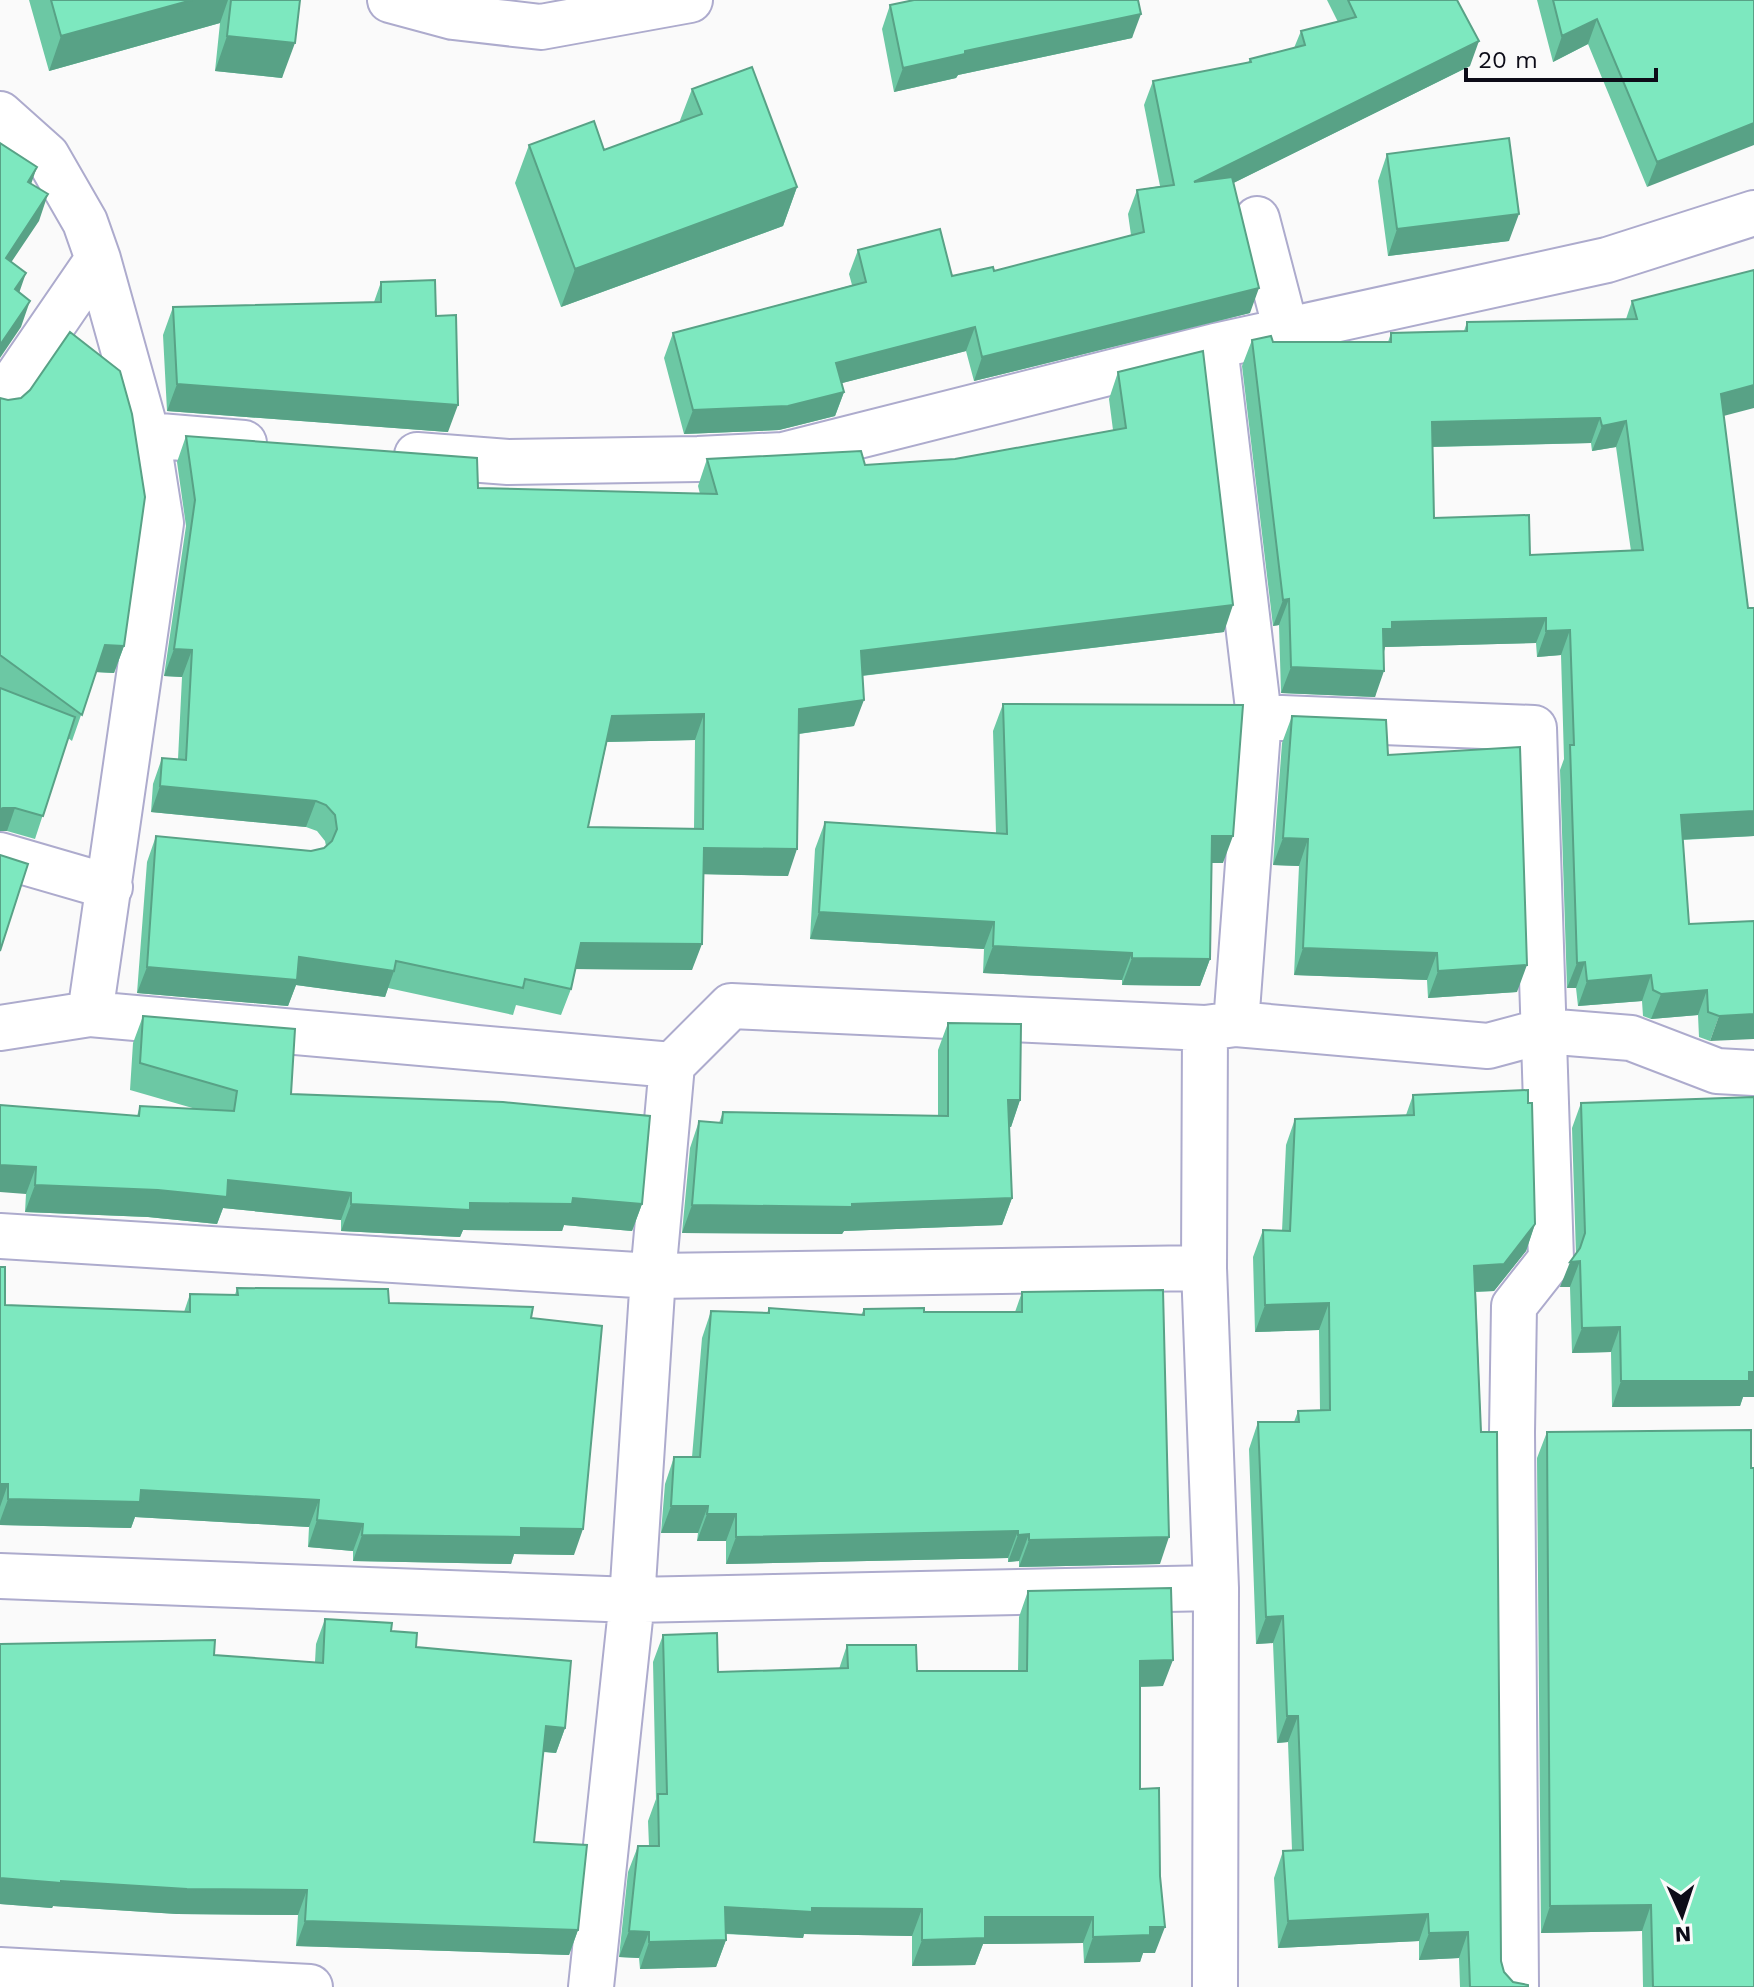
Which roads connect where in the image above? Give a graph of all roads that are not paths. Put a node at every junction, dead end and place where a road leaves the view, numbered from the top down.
1 (390, 0) edge
2 (690, 0) edge
3 (453, 8) edge
4 (0, 114) edge
5 (1754, 213) edge
6 (1257, 219) dead end
7 (98, 259) junction
8 (1286, 330) junction
9 (1215, 346) junction
10 (0, 402) edge
11 (147, 435) junction
12 (288, 446) edge
13 (383, 453) edge
14 (1259, 717) junction
15 (0, 855) edge
16 (110, 887) junction
17 (90, 1014) junction
18 (1220, 1026) junction
19 (0, 1028) edge
20 (1544, 1031) junction
21 (672, 1065) junction
22 (1754, 1073) edge
23 (0, 1236) edge
24 (1204, 1268) junction
25 (653, 1276) junction
26 (1512, 1432) junction
27 (1557, 1432) edge
28 (0, 1576) edge
29 (1216, 1588) junction
30 (632, 1600) junction
31 (0, 1970) edge
32 (310, 1987) edge
33 (591, 1987) edge
34 (1215, 1987) edge
35 (1516, 1987) edge

1 - 3 street
2 - 3 street
4 - 7 street
5 - 8 street
6 - 8 street
7 - 10 street
7 - 11 street
8 - 9 street
9 - 13 street
9 - 14 street
11 - 12 street
11 - 16 street
14 - 18 street
14 - 20 street
15 - 16 street
16 - 17 street
17 - 19 street
17 - 21 street
18 - 20 street
18 - 21 street
18 - 24 street
20 - 22 street
20 - 26 street
21 - 25 street
23 - 25 street
24 - 25 street
24 - 29 street
25 - 30 street
26 - 27 street
26 - 35 street
28 - 30 street
29 - 30 street
29 - 34 street
30 - 33 street
31 - 32 street

